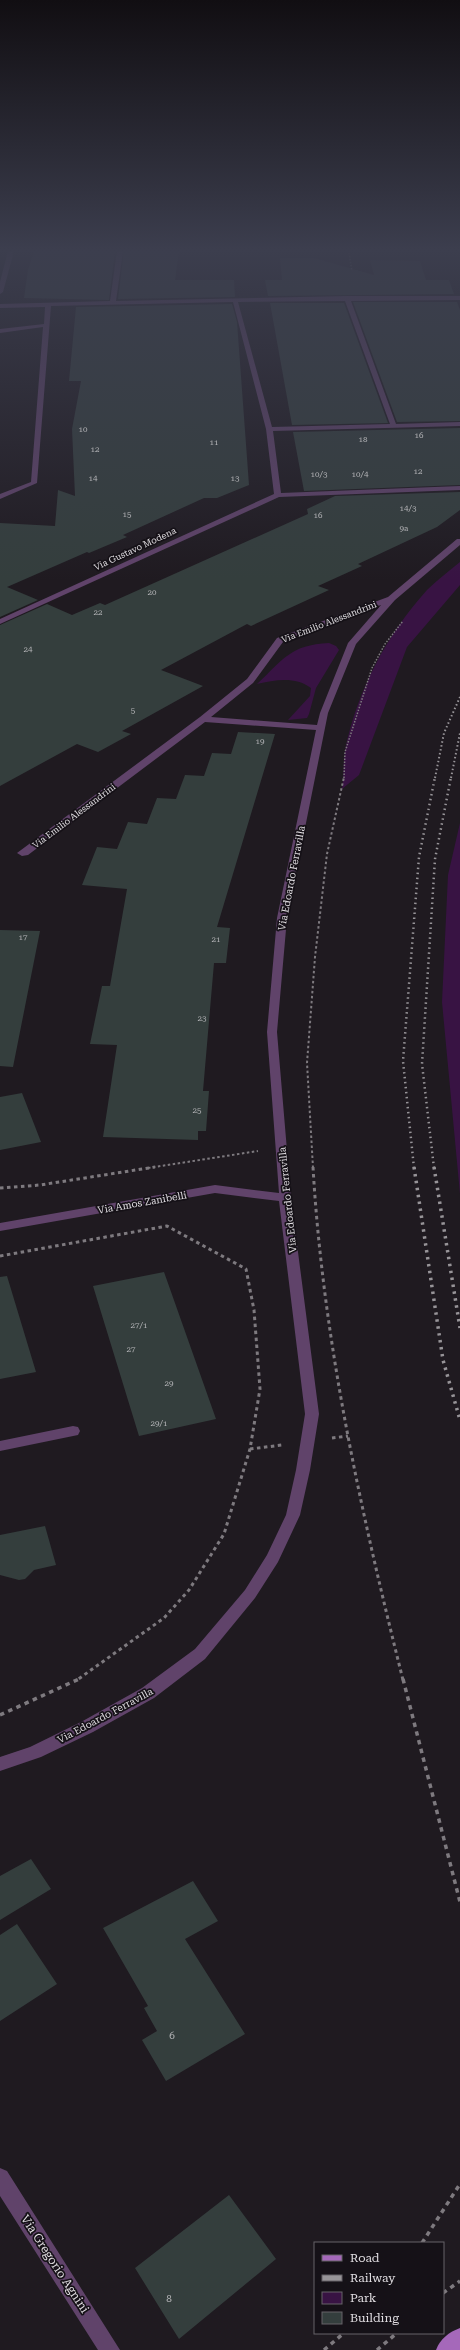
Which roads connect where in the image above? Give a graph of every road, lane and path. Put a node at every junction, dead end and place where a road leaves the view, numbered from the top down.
1 (43, 361) edge
2 (251, 361) edge
3 (370, 361) edge
4 (460, 424) edge
5 (394, 426) junction
6 (269, 429) junction
7 (458, 489) edge
8 (278, 495) junction
9 (0, 497) edge
10 (460, 541) edge
11 (392, 598) junction
12 (404, 620) dead end
13 (0, 622) edge
14 (203, 719) junction
15 (321, 728) junction
16 (22, 853) dead end
17 (282, 1150) junction
18 (312, 1150) junction
19 (0, 1188) edge
20 (285, 1198) junction
21 (0, 1227) edge
22 (0, 1256) edge
23 (73, 1431) dead end
24 (0, 1446) edge
25 (0, 1715) edge
26 (0, 1764) edge
27 (460, 1902) edge
28 (0, 2178) edge
29 (460, 2184) edge
30 (423, 2242) edge
31 (460, 2280) edge
32 (444, 2292) edge
33 (343, 2334) edge
34 (396, 2334) edge
35 (460, 2338) edge
36 (110, 2350) edge
37 (324, 2350) edge
38 (377, 2350) edge
39 (446, 2350) edge

1 - 9 street
2 - 6 street
3 - 5 street
4 - 5 street
5 - 6 street
6 - 8 street
7 - 8 street, Via Gustavo Modena
8 - 13 street, Via Gustavo Modena
10 - 11 street, Via Edoardo Ferravilla
11 - 14 street, Via Emilio Alessandrini
11 - 15 street, Via Edoardo Ferravilla
12 - 18 path
14 - 15 street
14 - 16 street, Via Emilio Alessandrini
15 - 17 street, Via Edoardo Ferravilla
17 - 18 path
17 - 19 path
17 - 20 street, Via Edoardo Ferravilla
18 - 27 path
20 - 21 street, Via Amos Zanibelli
20 - 26 street, Via Edoardo Ferravilla
22 - 25 path
23 - 24 street
28 - 36 street, Via Gregorio Agnini
29 - 30 path
31 - 32 path
33 - 37 path
34 - 38 path
35 - 39 main road

